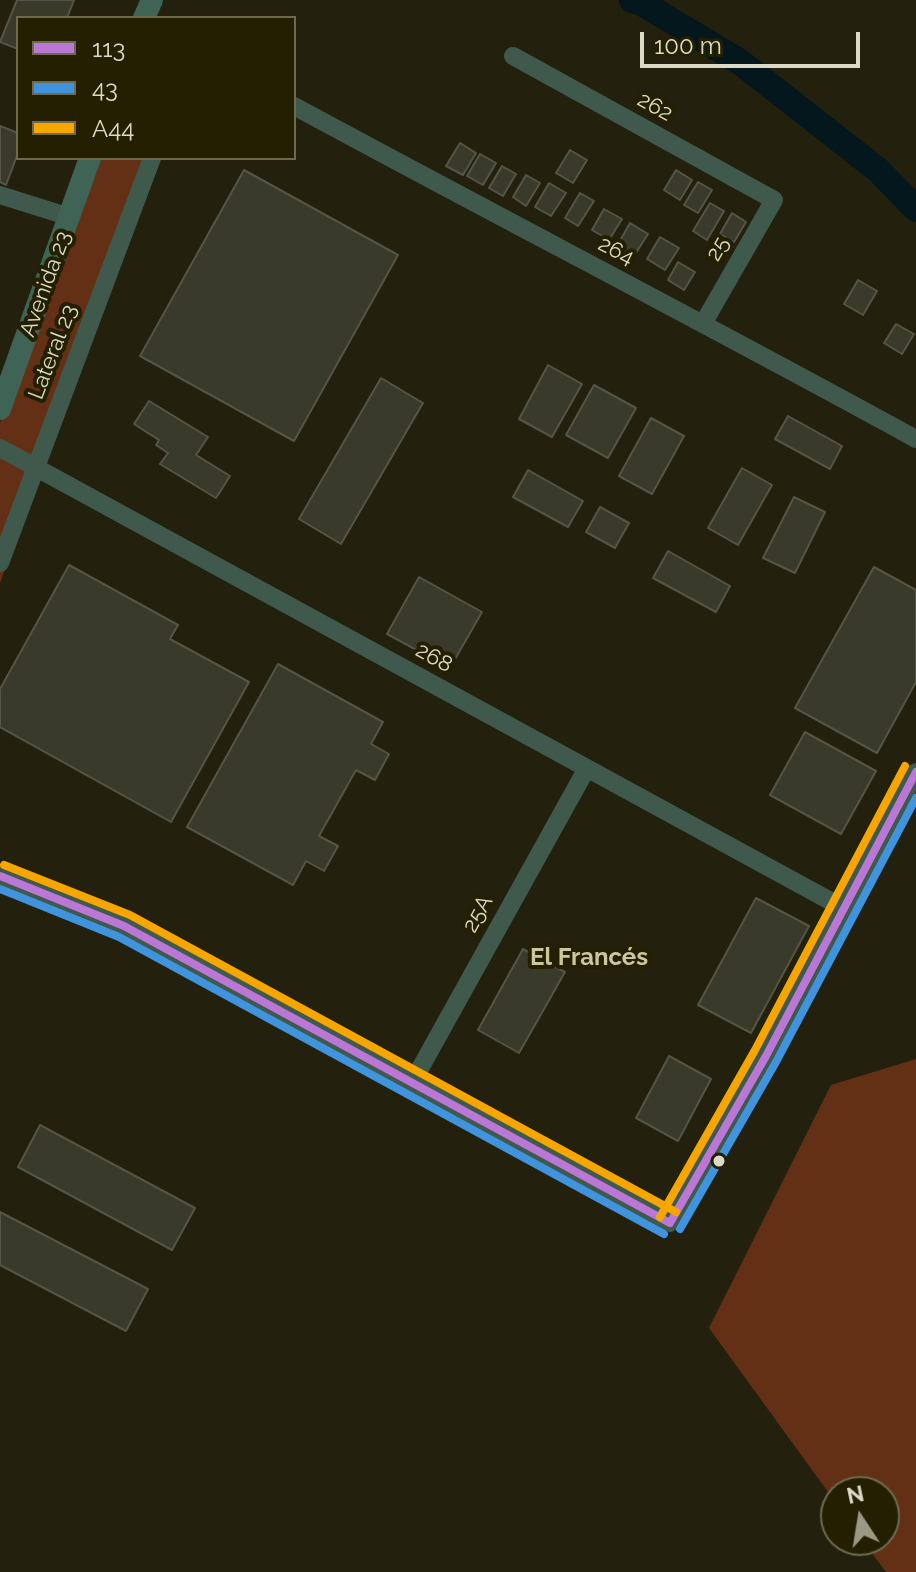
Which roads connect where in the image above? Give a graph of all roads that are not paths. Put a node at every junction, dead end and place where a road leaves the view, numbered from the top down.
1 (513, 56) dead end
2 (296, 107) edge
3 (89, 160) edge
4 (151, 160) edge
5 (0, 195) edge
6 (774, 200) joint
7 (70, 217) junction
8 (704, 322) junction
9 (0, 409) edge
10 (916, 439) edge
11 (0, 448) edge
12 (36, 468) junction
13 (0, 563) edge
14 (587, 768) junction
15 (916, 772) edge
16 (0, 876) edge
17 (845, 909) junction
18 (412, 1083) junction

1 - 6 street, 262
2 - 8 street, 264
3 - 7 main road, Avenida 23
4 - 12 street, Lateral 23
5 - 7 street
6 - 8 street, 25
7 - 9 main road, Avenida 23
8 - 10 street, 264
11 - 12 street, 268
12 - 13 street, Lateral 23
12 - 14 street, 268
14 - 17 street, 268
14 - 18 street, 25A
15 - 17 street
16 - 18 street
17 - 18 street

